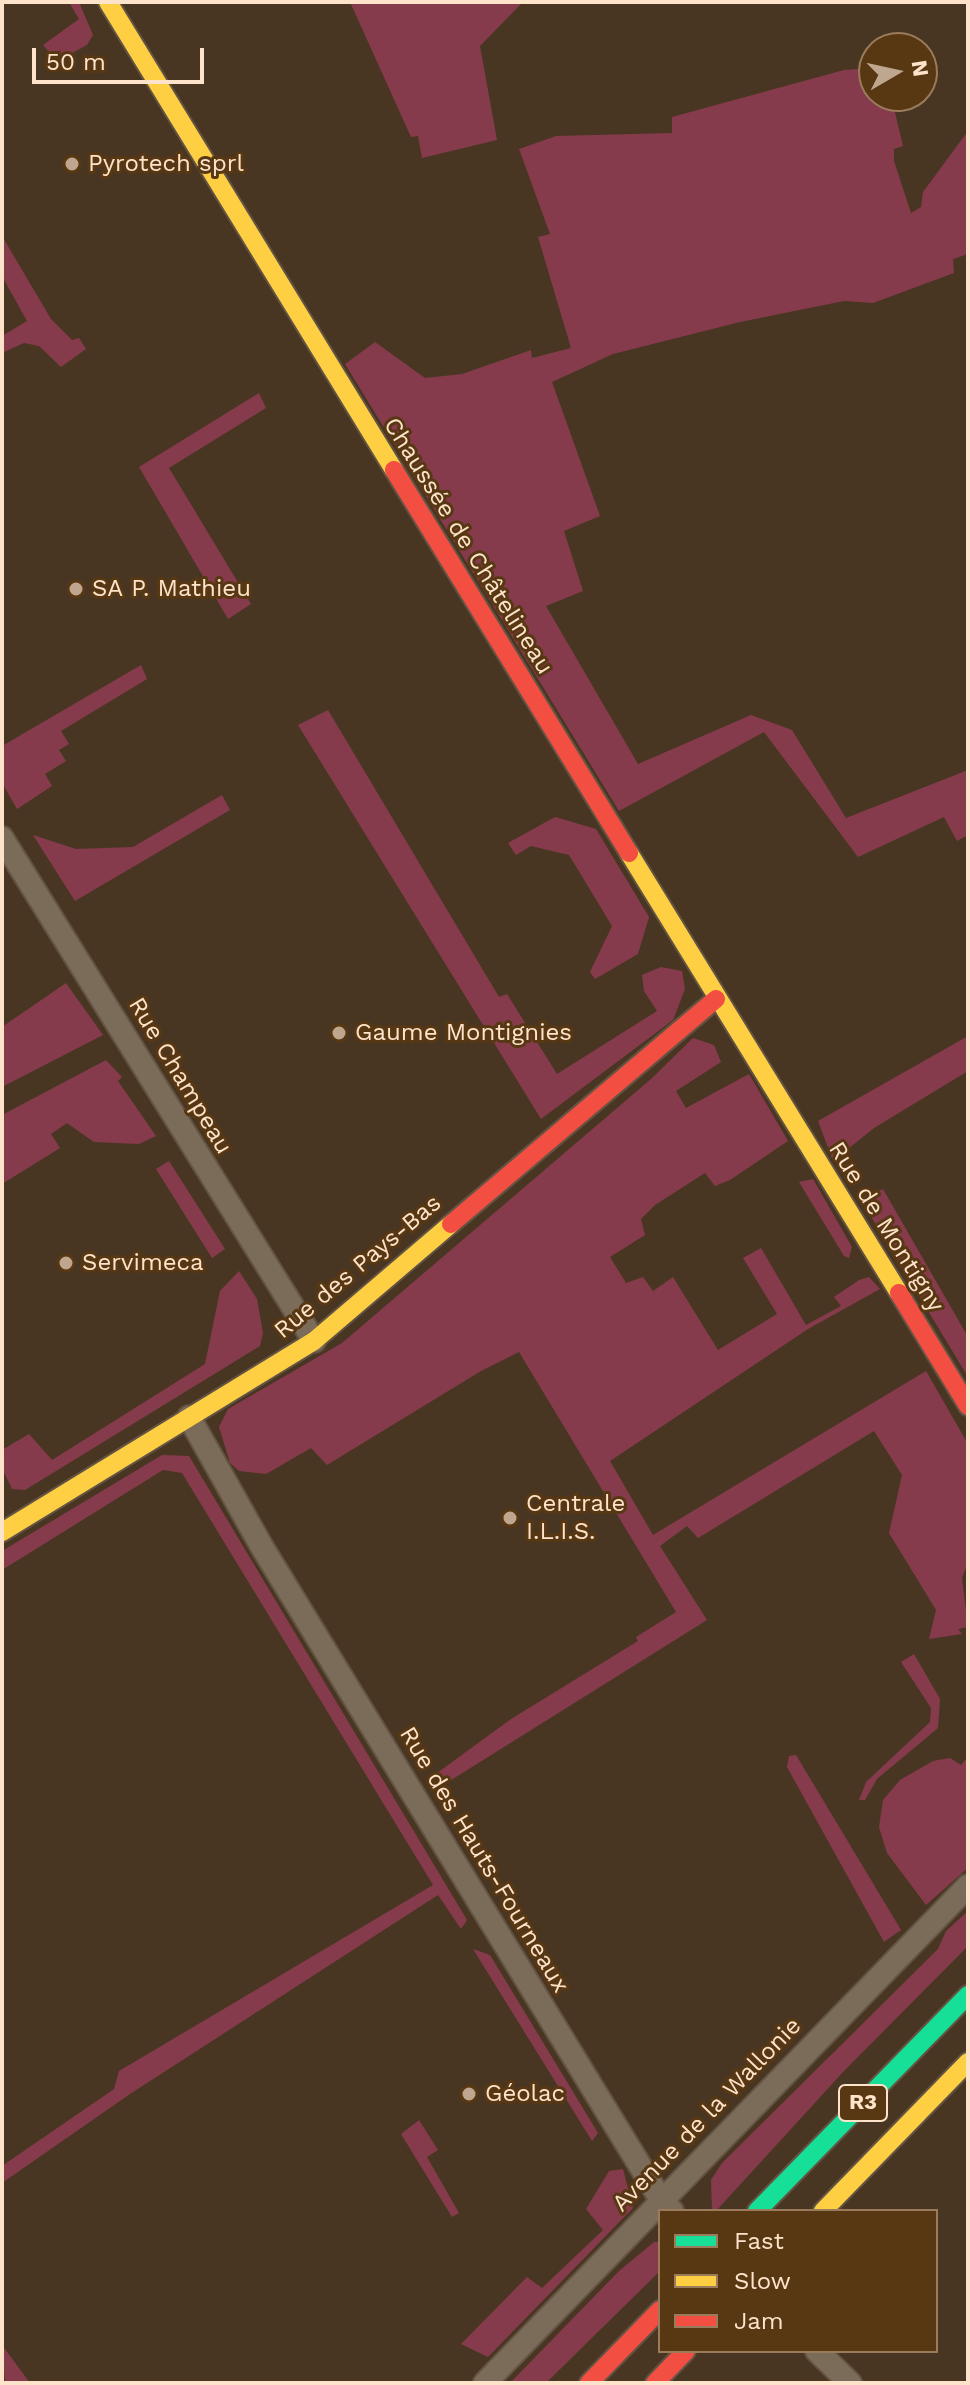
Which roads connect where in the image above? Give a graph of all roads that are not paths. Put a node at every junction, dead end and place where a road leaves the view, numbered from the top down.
1 (108, 2) edge
2 (2, 838) edge
3 (716, 999) junction
4 (788, 1114) joint
5 (314, 1341) junction
6 (968, 1406) edge
7 (189, 1417) junction
8 (2, 1532) edge
9 (968, 1886) edge
10 (968, 1995) edge
11 (968, 2062) edge
12 (666, 2205) edge
13 (759, 2209) edge
14 (825, 2209) edge
15 (658, 2213) edge
16 (658, 2312) edge
17 (684, 2353) edge
18 (819, 2353) edge
19 (485, 2383) edge
20 (589, 2383) edge
21 (655, 2383) edge
22 (850, 2383) edge

1 - 3 main road, Chaussée de Châtelineau
2 - 5 street, Rue Champeau
3 - 4 main road, Chaussée de Châtelineau
3 - 5 main road, Rue des Pays-Bas
4 - 6 main road, Rue de Montigny
5 - 7 main road, Rue des Pays-Bas
7 - 8 main road, Rue des Pays-Bas
7 - 12 street, Rue des Hauts-Fourneaux
9 - 12 street, Avenue de la Wallonie
10 - 13 main road, R3
11 - 14 main road, R3
15 - 19 street, Avenue de la Wallonie
16 - 20 main road
17 - 21 main road
18 - 22 street

